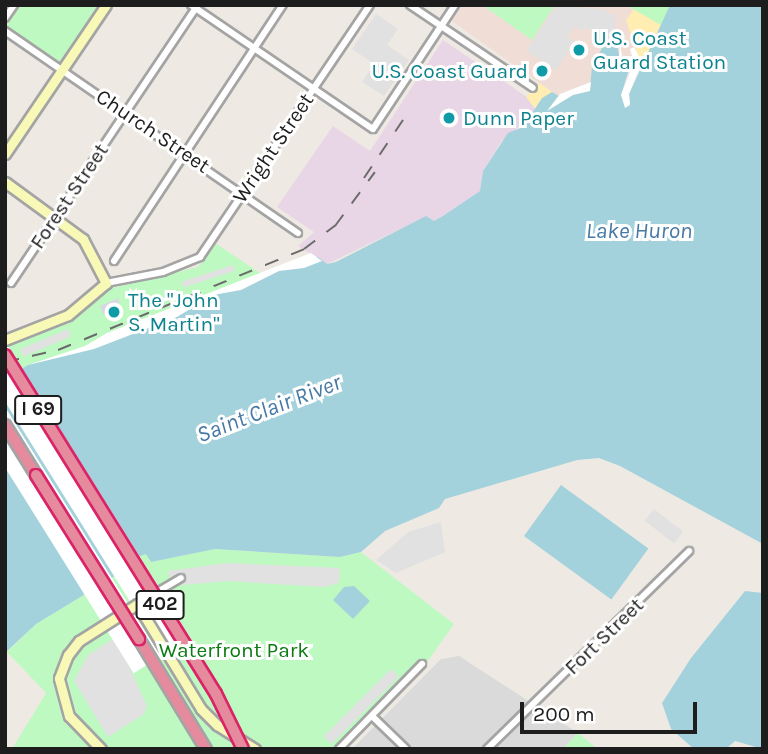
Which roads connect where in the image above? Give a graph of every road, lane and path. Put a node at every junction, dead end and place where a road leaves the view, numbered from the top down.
1 (14, 5) edge
2 (106, 5) edge
3 (284, 5) edge
4 (370, 5) edge
5 (410, 5) edge
6 (455, 5) edge
7 (195, 6) edge
8 (5, 18) edge
9 (440, 27) junction
10 (5, 31) edge
11 (254, 49) junction
12 (63, 69) junction
13 (313, 88) junction
14 (533, 88) dead end
15 (125, 112) junction
16 (184, 152) junction
17 (5, 154) edge
18 (5, 182) edge
19 (243, 192) junction
20 (55, 217) junction
21 (299, 233) dead end
22 (114, 261) dead end
23 (12, 283) dead end
24 (107, 283) junction
25 (5, 341) edge
26 (5, 355) edge
27 (5, 425) edge
28 (72, 464) joint
29 (36, 475) joint
30 (689, 551) dead end
31 (181, 578) dead end
32 (137, 604) junction
33 (422, 664) dead end
34 (372, 716) junction
35 (101, 749) edge
36 (206, 749) edge
37 (243, 749) edge
38 (255, 749) edge
39 (339, 749) edge
40 (406, 749) edge
41 (488, 749) edge

1 - 8 street
2 - 12 street
3 - 11 street
4 - 13 street, Wright Street
5 - 9 street
6 - 9 street
7 - 11 street
7 - 15 street, Forest Street
9 - 13 street
9 - 14 street
10 - 12 street, Church Street
11 - 13 street
11 - 16 street
12 - 15 street, Church Street
12 - 17 street
13 - 19 street, Wright Street
15 - 16 street, Church Street
15 - 20 street, Forest Street
16 - 19 street, Church Street
16 - 22 street
18 - 20 street
19 - 21 street, Church Street
19 - 24 street, Wright Street
20 - 23 street, Forest Street
20 - 24 street
24 - 25 street
26 - 28 highway, I 69, bridge
27 - 29 highway, I 69
28 - 37 highway, 402, bridge
29 - 36 highway, 402, bridge
30 - 41 street, Fort Street
31 - 32 street
32 - 35 street
32 - 38 street
33 - 34 street
34 - 39 street
34 - 40 street

